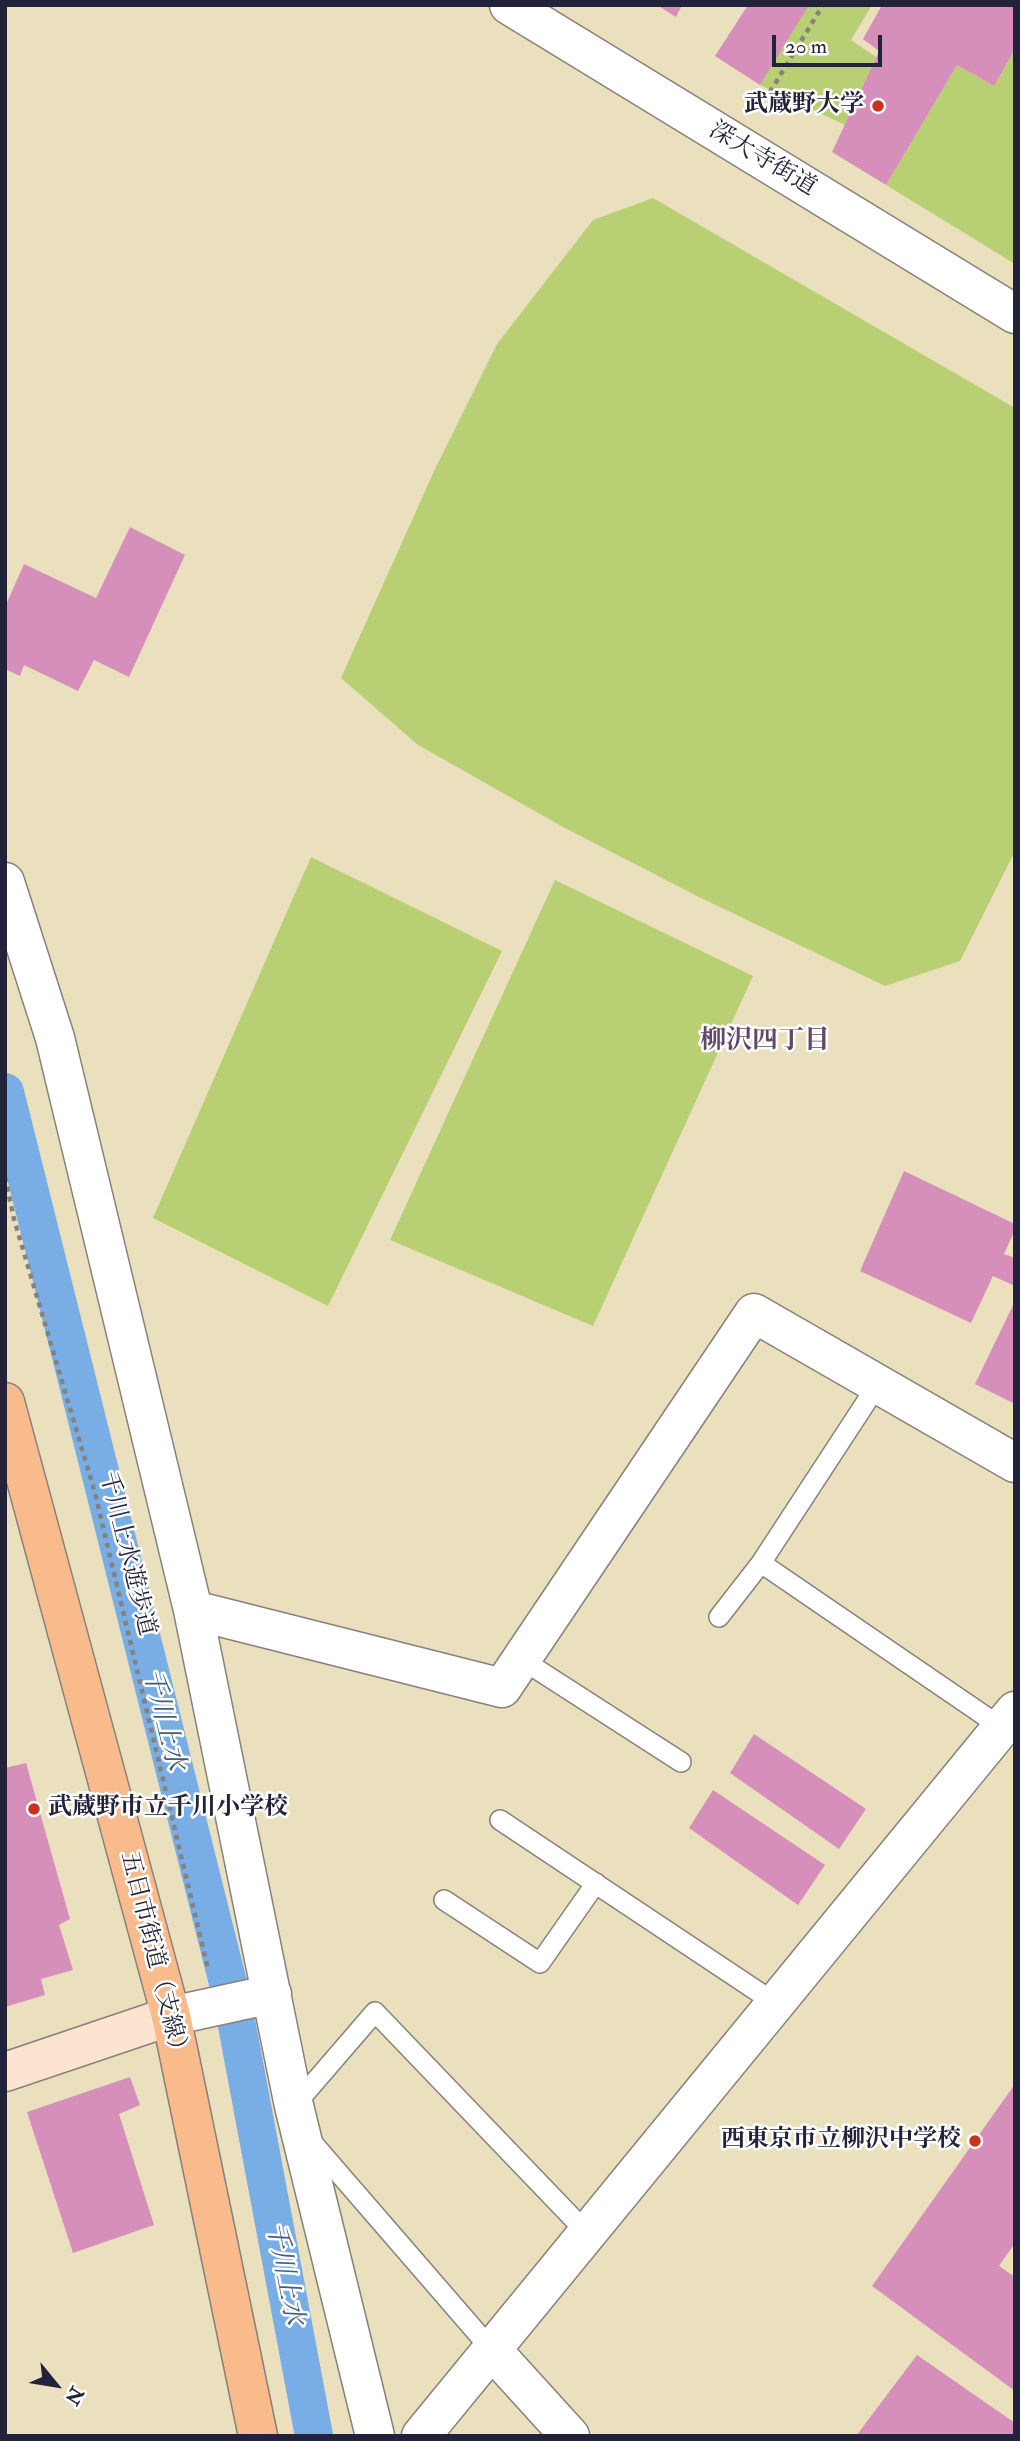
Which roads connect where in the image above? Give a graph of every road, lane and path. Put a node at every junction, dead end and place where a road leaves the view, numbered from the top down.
1 (509, 5) edge
2 (822, 5) edge
3 (770, 92) dead end
4 (1015, 314) edge
5 (5, 882) edge
6 (5, 1177) edge
7 (878, 1384) junction
8 (5, 1402) edge
9 (1015, 1463) edge
10 (761, 1563) junction
11 (193, 1610) junction
12 (719, 1617) dead end
13 (521, 1659) junction
14 (1008, 1719) edge
15 (681, 1762) dead end
16 (500, 1820) dead end
17 (596, 1883) junction
18 (444, 1900) dead end
19 (206, 1975) dead end
20 (272, 1994) junction
21 (775, 2003) junction
22 (171, 2016) junction
23 (5, 2072) edge
24 (297, 2117) junction
25 (587, 2234) junction
26 (491, 2349) junction
27 (258, 2436) edge
28 (374, 2436) edge
29 (421, 2436) edge
30 (570, 2436) edge

1 - 4 street, 深大寺街道
2 - 3 path
5 - 11 street
6 - 19 path, 千川上水遊歩道
7 - 9 street
7 - 10 lane
7 - 13 street
8 - 22 main road, 五日市街道（支線）
10 - 12 lane
10 - 14 lane
11 - 13 street
11 - 20 street
13 - 15 lane
14 - 21 street
16 - 17 lane
17 - 18 lane
17 - 21 lane
20 - 22 street
20 - 24 street
21 - 25 street
22 - 23 street
22 - 27 main road, 五日市街道（支線）
24 - 25 lane
24 - 26 lane
24 - 28 street
25 - 26 street
26 - 29 street
26 - 30 street

